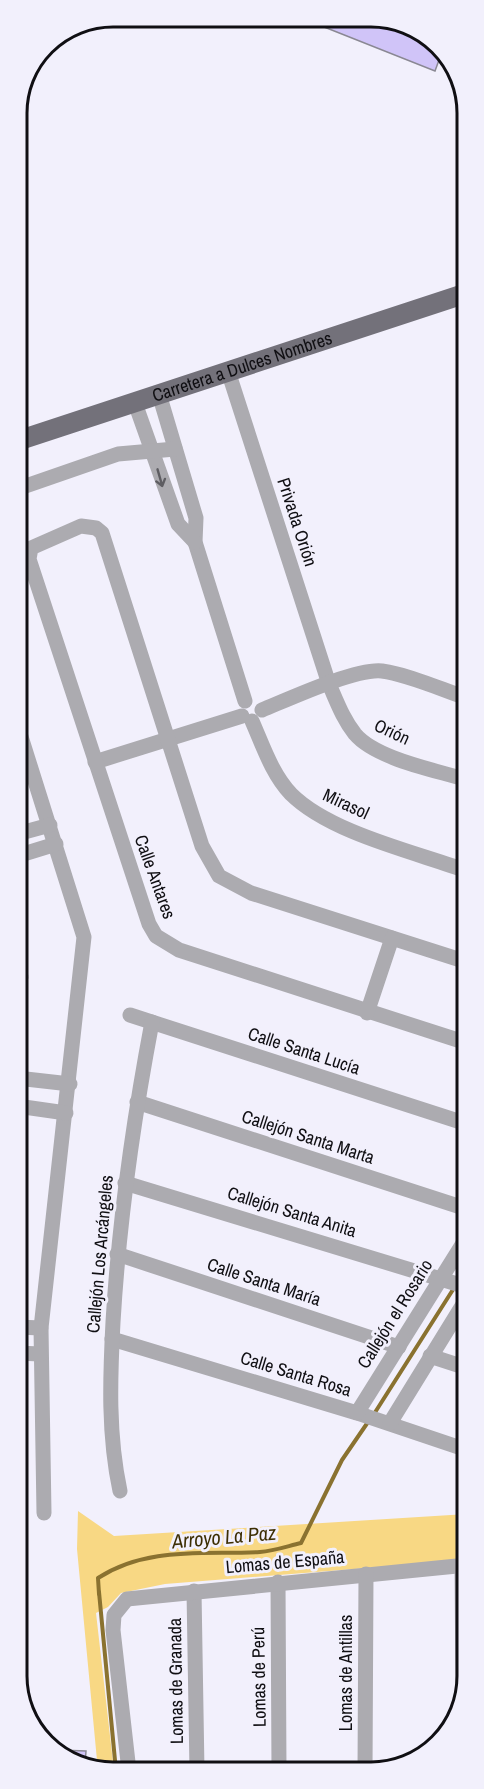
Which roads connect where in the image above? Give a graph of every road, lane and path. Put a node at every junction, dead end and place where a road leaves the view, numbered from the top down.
1 (457, 296) edge
2 (228, 371) junction
3 (159, 394) junction
4 (135, 402) junction
5 (27, 438) edge
6 (175, 449) junction
7 (153, 453) junction
8 (27, 486) edge
9 (195, 542) junction
10 (329, 684) junction
11 (457, 695) edge
12 (250, 712) junction
13 (168, 739) junction
14 (27, 755) edge
15 (95, 762) junction
16 (457, 777) edge
17 (50, 825) junction
18 (27, 831) edge
19 (56, 844) junction
20 (27, 853) edge
21 (457, 867) edge
22 (392, 938) junction
23 (457, 959) edge
24 (367, 1013) junction
25 (130, 1015) dead end
26 (152, 1023) junction
27 (457, 1040) edge
28 (27, 1079) edge
29 (70, 1084) junction
30 (137, 1102) junction
31 (27, 1107) edge
32 (66, 1113) junction
33 (457, 1121) edge
34 (125, 1183) junction
35 (457, 1206) edge
36 (117, 1254) junction
37 (457, 1255) edge
38 (444, 1279) junction
39 (457, 1284) edge
40 (457, 1314) edge
41 (27, 1327) edge
42 (41, 1328) junction
43 (112, 1339) junction
44 (399, 1347) junction
45 (27, 1353) edge
46 (40, 1354) junction
47 (430, 1356) junction
48 (457, 1365) edge
49 (361, 1414) junction
50 (387, 1422) junction
51 (457, 1446) edge
52 (120, 1491) dead end
53 (44, 1513) dead end
54 (457, 1566) edge
55 (366, 1574) junction
56 (278, 1582) junction
57 (194, 1591) junction
58 (128, 1762) edge
59 (197, 1762) edge
60 (279, 1762) edge
61 (364, 1762) edge

1 - 2 main road, Carretera a Dulces Nombres
2 - 3 main road, Carretera a Dulces Nombres
2 - 10 street, Privada Orión
3 - 4 main road, Carretera a Dulces Nombres
3 - 6 street, Mirasol
4 - 5 main road, Carretera a Dulces Nombres
4 - 7 street, Mirasol
6 - 7 street
6 - 9 street, Mirasol
7 - 8 street
7 -> 9 street, Mirasol
9 - 12 street, Mirasol
10 - 11 street
10 - 12 street
10 - 16 street, Orión
12 - 13 street
12 - 21 street, Mirasol
13 - 15 street
13 - 15 street, Calle Antares
13 - 22 street
14 - 17 street
15 - 24 street, Calle Antares
17 - 18 street
17 - 19 street
19 - 20 street
19 - 29 street
22 - 23 street
22 - 24 street
24 - 27 street, Calle Antares
25 - 26 street, Calle Santa Lucía
26 - 30 street, Callejón Los Arcángeles
26 - 33 street, Calle Santa Lucía
28 - 29 street
29 - 32 street
30 - 34 street, Callejón Los Arcángeles
30 - 35 street, Callejón Santa Marta
31 - 32 street
32 - 42 street
34 - 36 street, Callejón Los Arcángeles
34 - 38 street, Callejón Santa Anita
36 - 43 street, Callejón Los Arcángeles
36 - 44 street, Calle Santa María
37 - 38 street, Callejón el Rosario
38 - 39 street, Callejón Santa Anita
38 - 44 street, Callejón el Rosario
40 - 47 street
41 - 42 street
42 - 46 street
43 - 49 street, Calle Santa Rosa
43 - 52 street, Callejón Los Arcángeles
44 - 49 street, Callejón el Rosario
45 - 46 street
46 - 53 street
47 - 48 street
47 - 50 street
49 - 50 street, Calle Santa Rosa
50 - 51 street, Calle Santa Rosa
54 - 55 street, Lomas de España
55 - 56 street, Lomas de España
55 - 61 street, Lomas de Antillas
56 - 57 street, Lomas de España
56 - 60 street, Lomas de Perú
57 - 58 street, Lomas de España
57 - 59 street, Lomas de Granada

